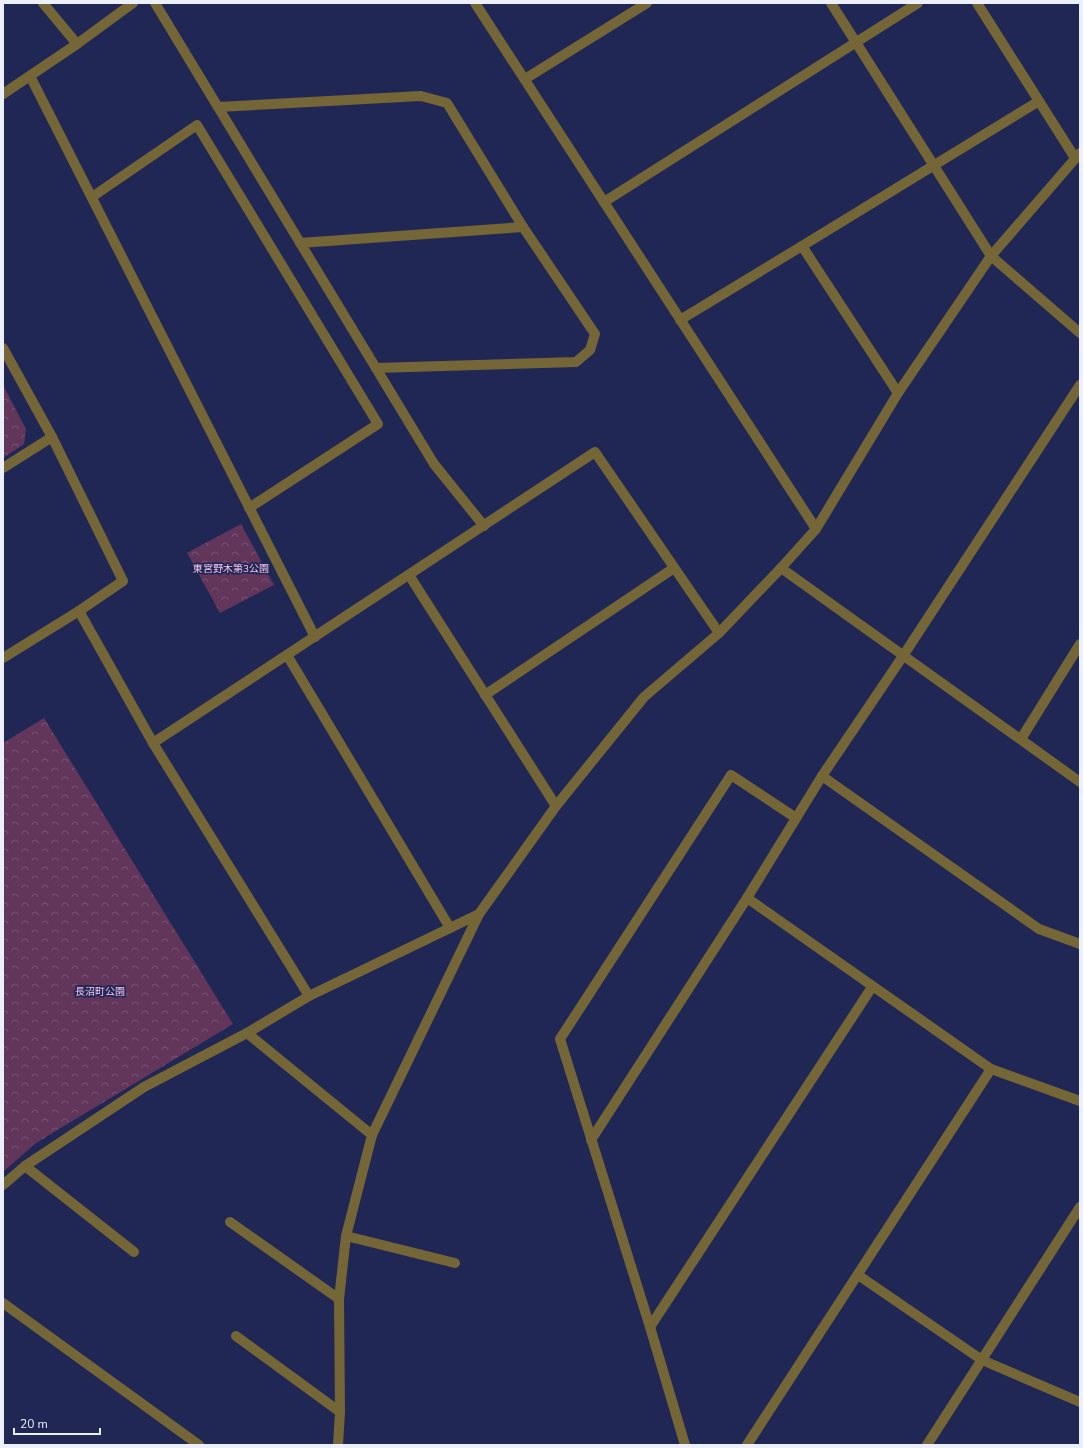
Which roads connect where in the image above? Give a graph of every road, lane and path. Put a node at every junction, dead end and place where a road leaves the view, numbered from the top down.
1 (43, 3) edge
2 (133, 3) edge
3 (155, 3) edge
4 (475, 3) edge
5 (647, 3) edge
6 (831, 3) edge
7 (918, 3) edge
8 (977, 3) edge
9 (856, 42) junction
10 (77, 44) junction
11 (30, 76) junction
12 (525, 80) junction
13 (3, 94) edge
14 (1039, 101) junction
15 (218, 107) junction
16 (1078, 157) edge
17 (933, 166) junction
18 (92, 197) junction
19 (604, 202) junction
20 (523, 227) junction
21 (300, 243) junction
22 (802, 246) junction
23 (990, 256) junction
24 (680, 320) junction
25 (1080, 333) edge
26 (3, 348) edge
27 (376, 368) junction
28 (1080, 386) edge
29 (898, 393) junction
30 (52, 437) junction
31 (3, 468) edge
32 (249, 508) junction
33 (484, 526) junction
34 (816, 529) junction
35 (674, 568) junction
36 (781, 568) junction
37 (409, 575) junction
38 (79, 611) junction
39 (719, 633) junction
40 (315, 637) junction
41 (1080, 644) edge
42 (286, 655) junction
43 (903, 656) junction
44 (3, 658) edge
45 (485, 695) junction
46 (1022, 739) junction
47 (153, 743) junction
48 (822, 776) junction
49 (1080, 782) edge
50 (556, 806) junction
51 (796, 818) junction
52 (747, 898) junction
53 (479, 914) junction
54 (450, 928) junction
55 (1080, 944) edge
56 (872, 987) junction
57 (309, 996) junction
58 (247, 1033) junction
59 (991, 1069) junction
60 (1080, 1101) edge
61 (372, 1135) junction
62 (591, 1140) junction
63 (25, 1166) junction
64 (3, 1185) edge
65 (1080, 1207) edge
66 (230, 1222) dead end
67 (346, 1236) junction
68 (134, 1252) dead end
69 (455, 1263) dead end
70 (858, 1274) junction
71 (339, 1299) junction
72 (3, 1303) edge
73 (650, 1327) junction
74 (236, 1336) dead end
75 (982, 1360) junction
76 (1080, 1402) edge
77 (340, 1412) junction
78 (199, 1445) edge
79 (338, 1445) edge
80 (685, 1445) edge
81 (746, 1445) edge
82 (926, 1445) edge

1 - 10 street
2 - 10 street
3 - 15 street
4 - 12 street
5 - 12 street
6 - 9 street
7 - 9 street
8 - 14 street
9 - 17 street
9 - 19 street
10 - 11 street
11 - 13 street
11 - 18 street
12 - 19 street
14 - 16 street
14 - 17 street
15 - 20 street
15 - 21 street
16 - 23 street
17 - 22 street
17 - 23 street
18 - 32 street
18 - 32 street
19 - 24 street
20 - 21 street
20 - 27 street
21 - 27 street
22 - 24 street
22 - 29 street
23 - 25 street
23 - 29 street
24 - 34 street
26 - 30 street
27 - 33 street
28 - 43 street
29 - 34 street
30 - 31 street
30 - 38 street
32 - 40 street
33 - 35 street
33 - 37 street
34 - 36 street
35 - 39 street
35 - 45 street
36 - 39 street
36 - 43 street
37 - 40 street
37 - 45 street
38 - 44 street
38 - 47 street
39 - 50 street
40 - 42 street
41 - 46 street
42 - 47 street
42 - 54 street
43 - 46 street
43 - 48 street
45 - 50 street
46 - 49 street
47 - 57 street
48 - 51 street
48 - 55 street
50 - 53 street
51 - 52 street
51 - 62 street
52 - 56 street
52 - 62 street
53 - 54 street
53 - 61 street
54 - 57 street
56 - 59 street
56 - 73 street
57 - 58 street
58 - 61 street
58 - 63 street
59 - 60 street
59 - 70 street
61 - 67 street
62 - 73 street
63 - 64 street
63 - 68 street
65 - 75 street
66 - 71 street
67 - 69 street
67 - 71 street
70 - 75 street
70 - 81 street
71 - 77 street
72 - 78 street
73 - 80 street
74 - 77 street
75 - 76 street
75 - 82 street
77 - 79 street

